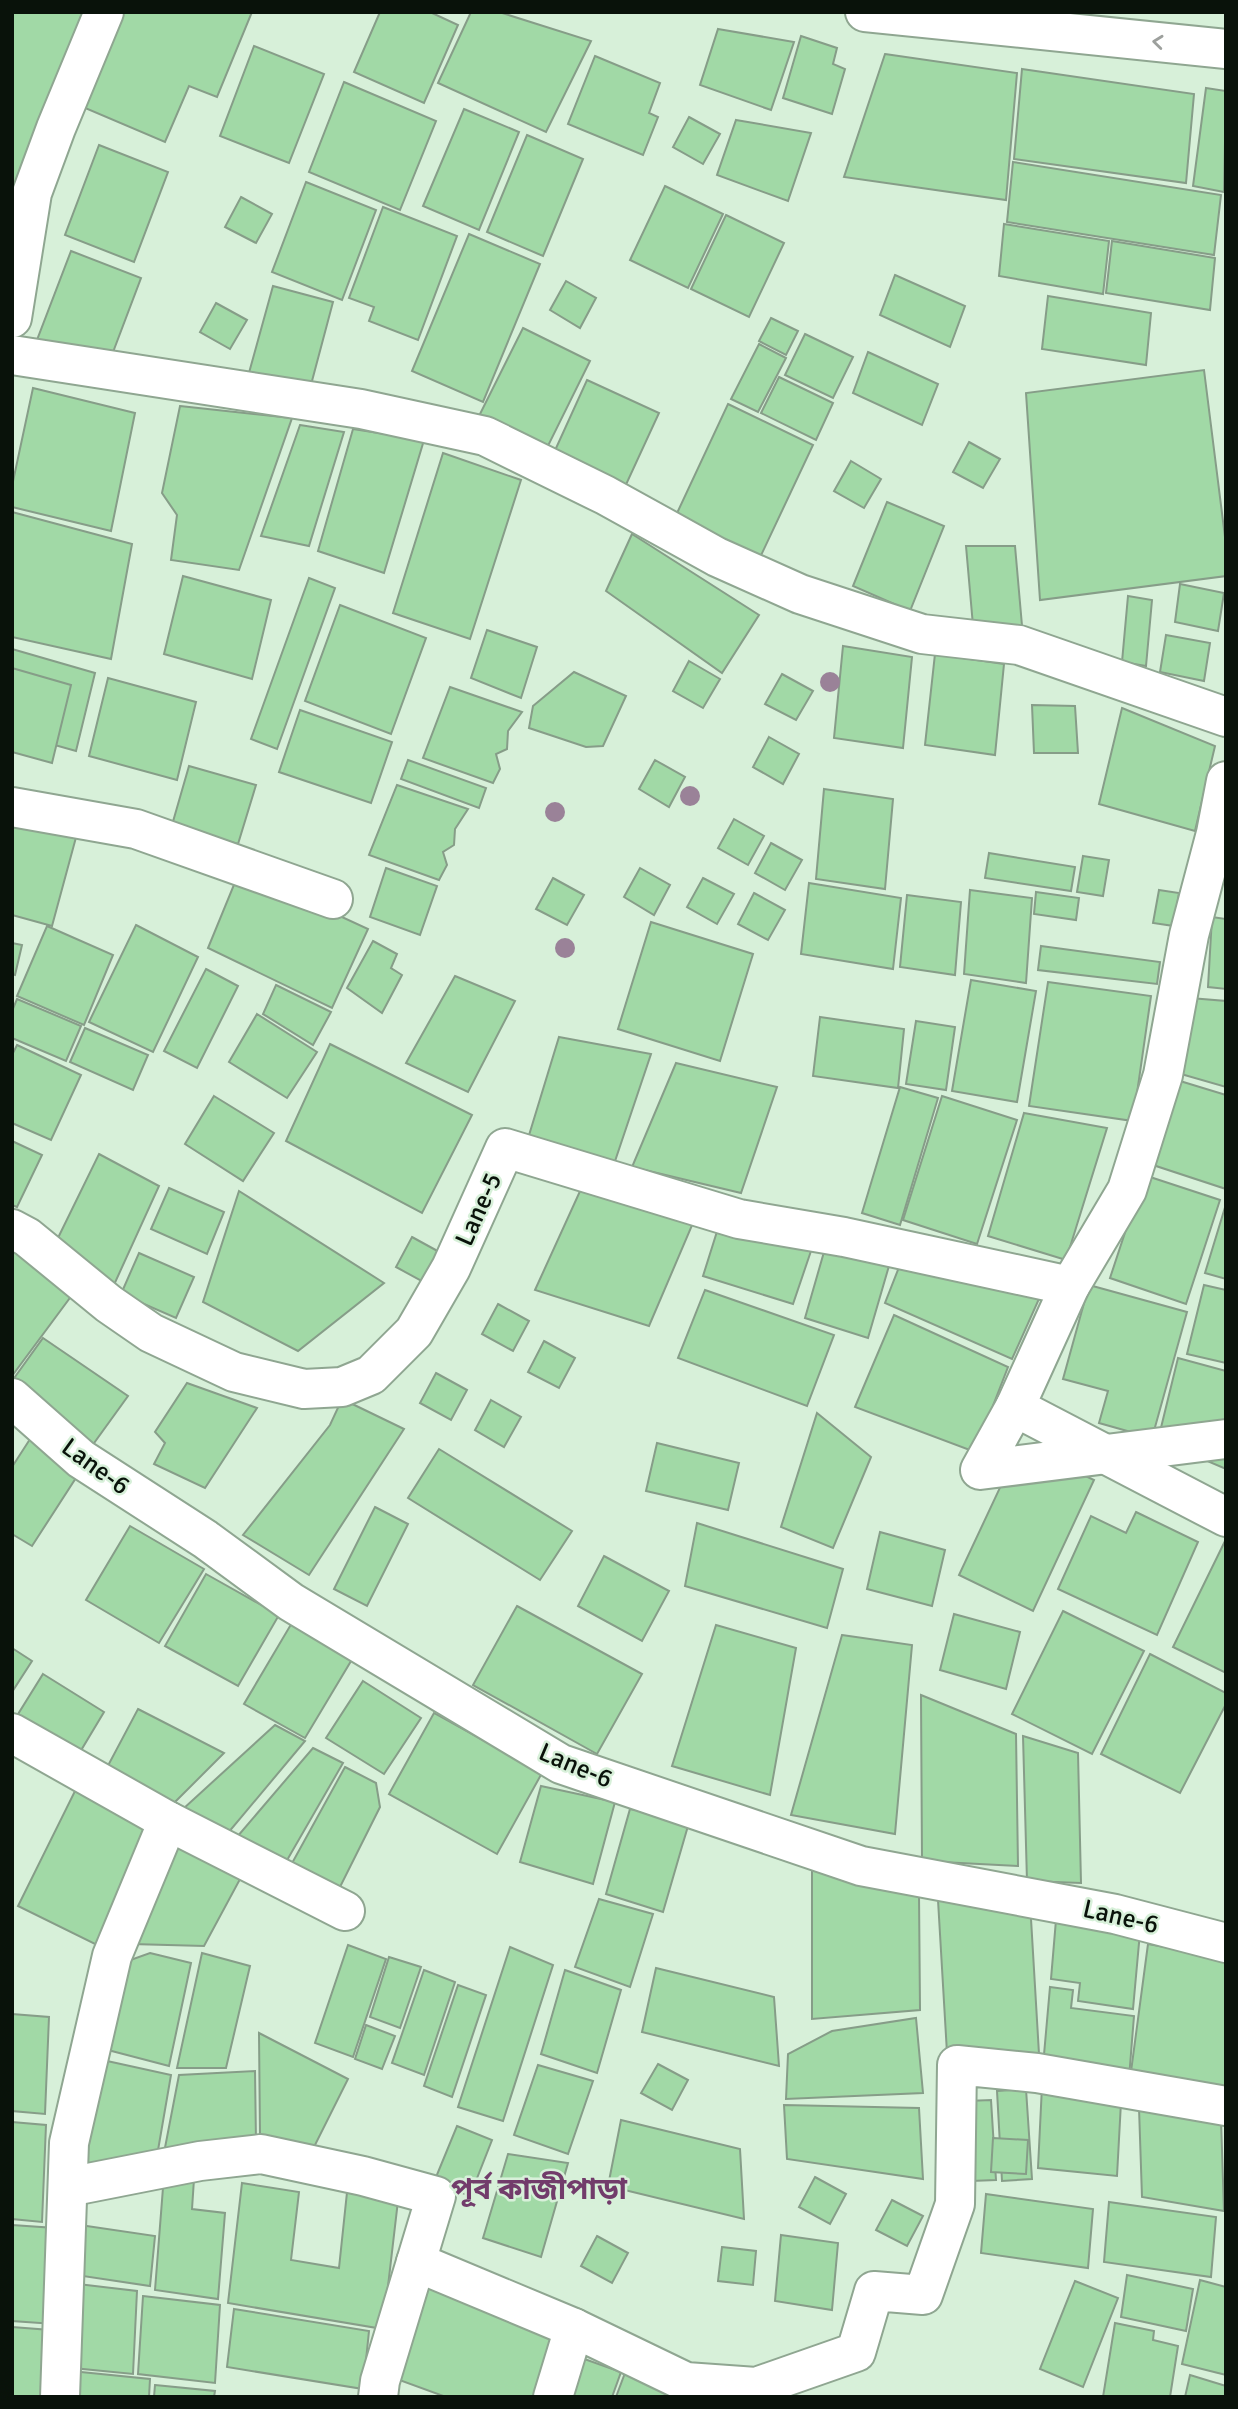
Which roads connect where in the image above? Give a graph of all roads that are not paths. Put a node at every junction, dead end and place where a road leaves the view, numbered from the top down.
1 (104, 12) edge
2 (865, 12) edge
3 (1226, 49) edge
4 (12, 318) edge
5 (12, 355) edge
6 (1226, 718) edge
7 (1226, 781) edge
8 (12, 807) edge
9 (333, 899) dead end
10 (12, 1229) edge
11 (1070, 1286) junction
12 (12, 1398) edge
13 (1015, 1407) junction
14 (1226, 1440) edge
15 (1226, 1517) edge
16 (12, 1733) edge
17 (168, 1821) junction
18 (345, 1911) dead end
19 (1226, 1943) edge
20 (1226, 2106) edge
21 (68, 2187) junction
22 (416, 2262) junction
23 (575, 2328) junction
24 (683, 2389) edge
25 (60, 2397) edge
26 (378, 2397) edge
27 (553, 2397) edge

1 - 4 street
3 -> 2 street
5 - 6 street
7 - 11 street
8 - 9 street
10 - 11 street, Lane-5
11 - 13 street
12 - 19 street, Lane-6
13 - 14 street
13 - 15 street
16 - 17 street
17 - 18 street
17 - 21 street
20 - 24 street
21 - 22 street
21 - 25 street
22 - 23 street
22 - 26 street
23 - 24 street
23 - 27 street

